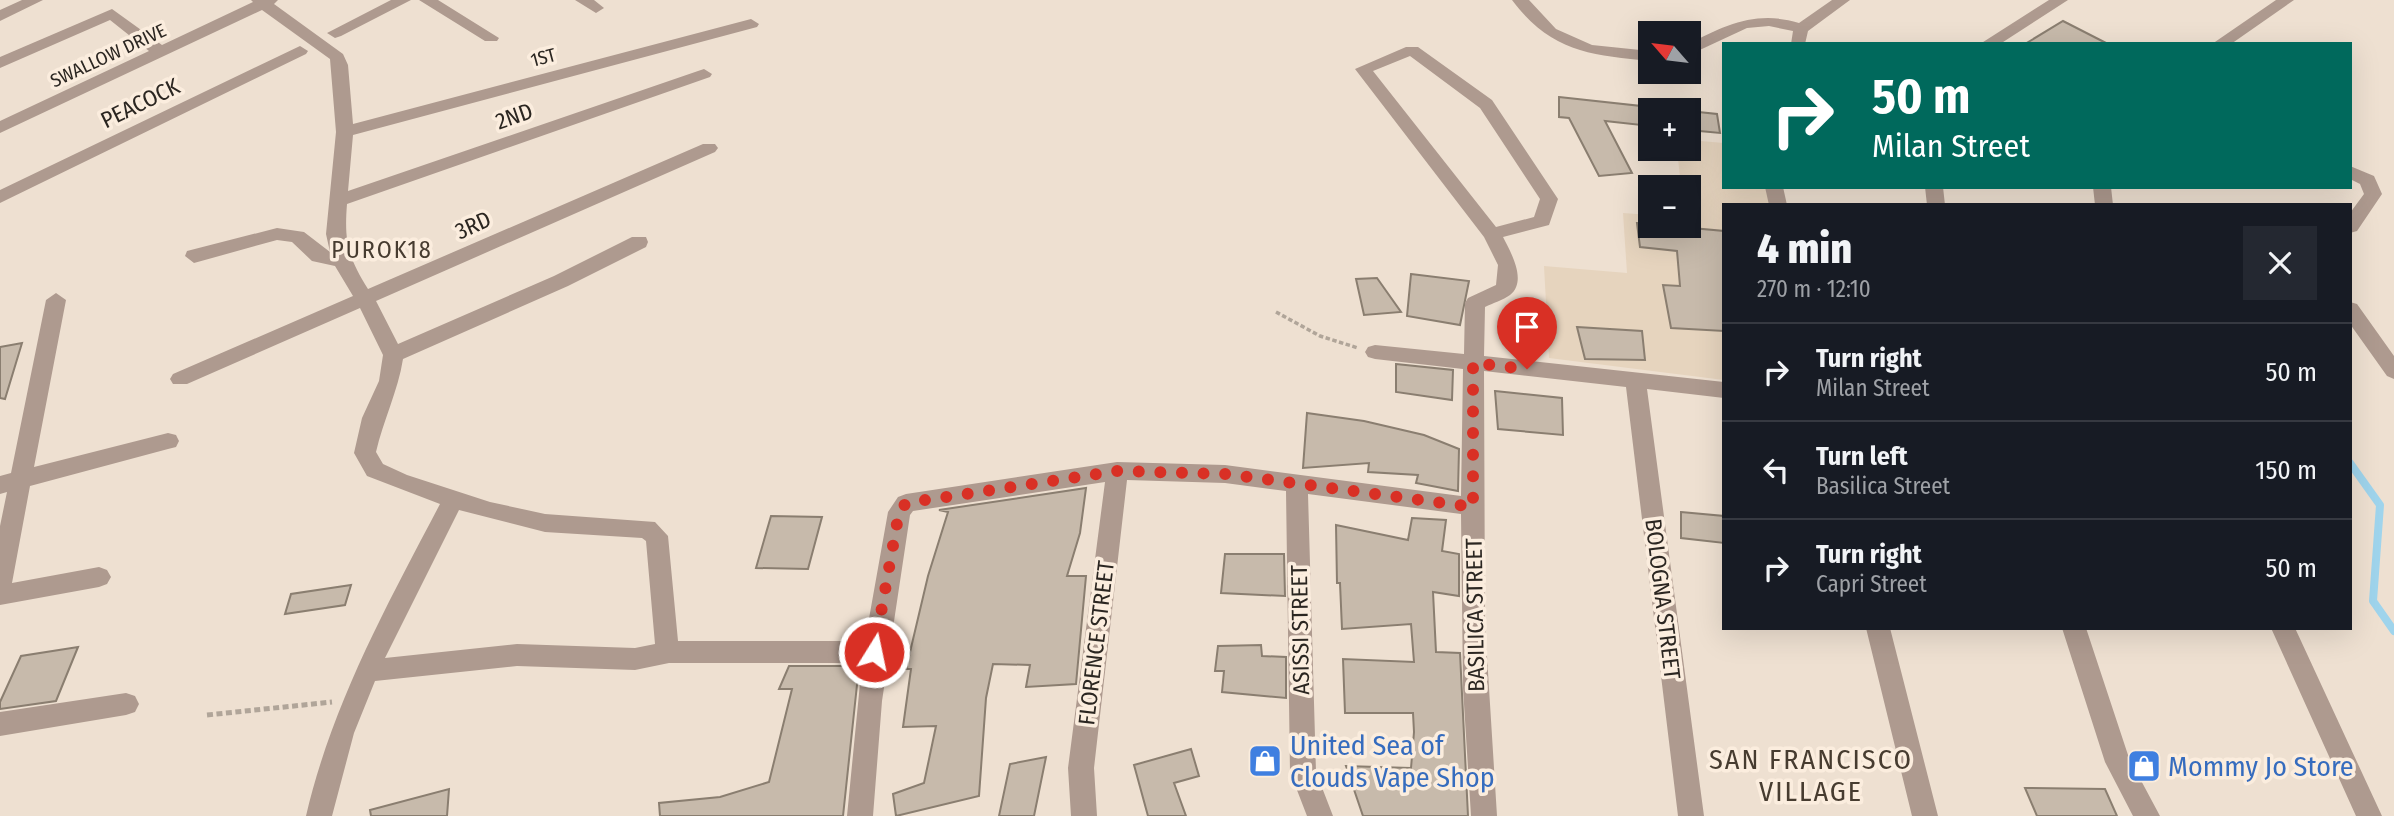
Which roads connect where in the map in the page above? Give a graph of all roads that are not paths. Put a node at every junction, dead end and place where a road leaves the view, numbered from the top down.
1 (35, 0) edge
2 (97, 0) edge
3 (403, 0) edge
4 (427, 0) edge
5 (1520, 0) edge
6 (1842, 0) edge
7 (2287, 0) edge
8 (264, 1) edge
9 (2056, 1) edge
10 (112, 14) junction
11 (0, 16) edge
12 (751, 24) dead end
13 (335, 33) dead end
14 (1799, 37) edge
15 (491, 38) dead end
16 (1991, 42) edge
17 (2223, 42) edge
18 (1701, 44) edge
19 (300, 51) dead end
20 (162, 53) junction
21 (1638, 55) edge
22 (0, 63) edge
23 (704, 74) dead end
24 (0, 128) edge
25 (345, 132) junction
26 (709, 148) dead end
27 (2352, 173) edge
28 (0, 197) edge
29 (340, 200) junction
30 (2352, 224) edge
31 (1492, 234) junction
32 (639, 242) dead end
33 (194, 256) dead end
34 (341, 261) junction
35 (365, 299) junction
36 (56, 300) dead end
37 (2352, 312) edge
38 (1376, 352) road end
39 (393, 355) junction
40 (1473, 363) junction
41 (2394, 371) edge
42 (180, 379) dead end
43 (1636, 382) junction
44 (1722, 390) edge
45 (168, 441) dead end
46 (1117, 471) junction
47 (11, 482) edge
48 (1297, 483) junction
49 (454, 498) junction
50 (1473, 507) junction
51 (99, 577) dead end
52 (0, 583) edge
53 (0, 595) edge
54 (1878, 630) edge
55 (2075, 630) edge
56 (2284, 630) edge
57 (669, 652) junction
58 (874, 652) junction
59 (367, 671) junction
60 (126, 704) dead end
61 (0, 724) edge
62 (319, 816) edge
63 (860, 816) edge
64 (1084, 816) edge
65 (1320, 816) edge
66 (1484, 816) edge
67 (1691, 816) edge
68 (1924, 816) edge
69 (2147, 816) edge
70 (2369, 816) edge

1 - 11 street
2 - 10 street
3 - 13 street
4 - 15 street
5 - 21 street
6 - 14 street
7 - 17 street
8 - 20 street, SWALLOW DRIVE
8 - 25 street
9 - 16 street
10 - 20 street
10 - 22 street
12 - 25 street, 1ST
14 - 18 street
19 - 28 street, PEACOCK
20 - 24 street, SWALLOW DRIVE
23 - 29 street, 2ND
25 - 29 street
26 - 35 street, 3RD
27 - 30 street
29 - 34 street
31 - 31 street
31 - 40 street, BASILICA STREET
32 - 39 street
33 - 34 street
34 - 35 street
35 - 39 street
35 - 42 street, 3RD
36 - 47 street
37 - 41 street
38 - 40 street
39 - 49 street
40 - 43 street
40 - 50 street, BASILICA STREET
43 - 44 street
43 - 67 street, BOLOGNA STREET
45 - 47 street
46 - 48 street
46 - 58 street
46 - 64 street, FLORENCE STREET
47 - 52 street
48 - 50 street
48 - 65 street, ASISSI STREET
49 - 57 street
49 - 59 street
50 - 66 street, BASILICA STREET
51 - 53 street
54 - 68 street
55 - 69 street
56 - 70 street
57 - 58 street
57 - 59 street
58 - 63 street
59 - 62 street
60 - 61 street

